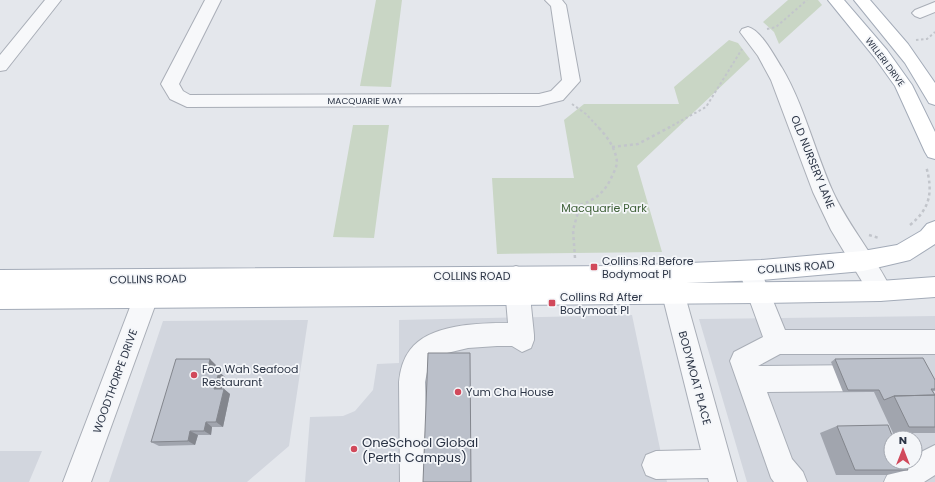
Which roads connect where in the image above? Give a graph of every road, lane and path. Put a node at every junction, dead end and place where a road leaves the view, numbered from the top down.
1 (53, 0) edge
2 (213, 0) edge
3 (553, 0) edge
4 (807, 0) edge
5 (836, 0) edge
6 (840, 0) edge
7 (862, 0) edge
8 (935, 7) edge
9 (920, 13) dead end
10 (748, 32) junction
11 (935, 32) edge
12 (913, 40) dead end
13 (0, 66) edge
14 (557, 96) junction
15 (935, 99) edge
16 (612, 147) junction
17 (930, 157) edge
18 (904, 229) dead end
19 (935, 230) edge
20 (867, 234) dead end
21 (885, 238) dead end
22 (863, 261) junction
23 (575, 263) dead end
24 (0, 280) edge
25 (754, 282) junction
26 (670, 283) junction
27 (517, 285) junction
28 (935, 287) edge
29 (149, 288) junction
30 (880, 291) junction
31 (0, 298) edge
32 (777, 342) junction
33 (935, 342) edge
34 (889, 378) edge
35 (750, 380) junction
36 (935, 459) edge
37 (656, 465) dead end
38 (721, 473) edge
39 (77, 482) edge
40 (414, 482) edge
41 (793, 482) edge
42 (898, 482) edge

1 - 13 street
2 - 14 street, MACQUARIE WAY
3 - 14 street
4 - 10 path
5 - 6 street
5 - 17 main road, WILLERI DRIVE
7 - 15 main road, WILLERI DRIVE
8 - 9 street
10 - 16 path
10 - 22 street, OLD NURSERY LANE
11 - 12 path
14 - 16 path
16 - 23 path
17 - 18 path
19 - 22 main road, COLLINS ROAD
20 - 21 path
22 - 25 main road, COLLINS ROAD
22 - 30 street, OLD NURSERY LANE
24 - 29 main road, COLLINS ROAD
25 - 26 main road, COLLINS ROAD
25 - 30 main road, COLLINS ROAD
25 - 32 street
26 - 27 main road, COLLINS ROAD
26 - 38 street, BODYMOAT PLACE
27 - 29 main road, COLLINS ROAD
27 - 40 street
28 - 30 main road, COLLINS ROAD
29 - 31 main road, COLLINS ROAD
29 - 39 street, WOODTHORPE DRIVE
32 - 33 street
32 - 35 street
34 - 35 street
35 - 41 street
36 - 42 street
37 - 38 street

